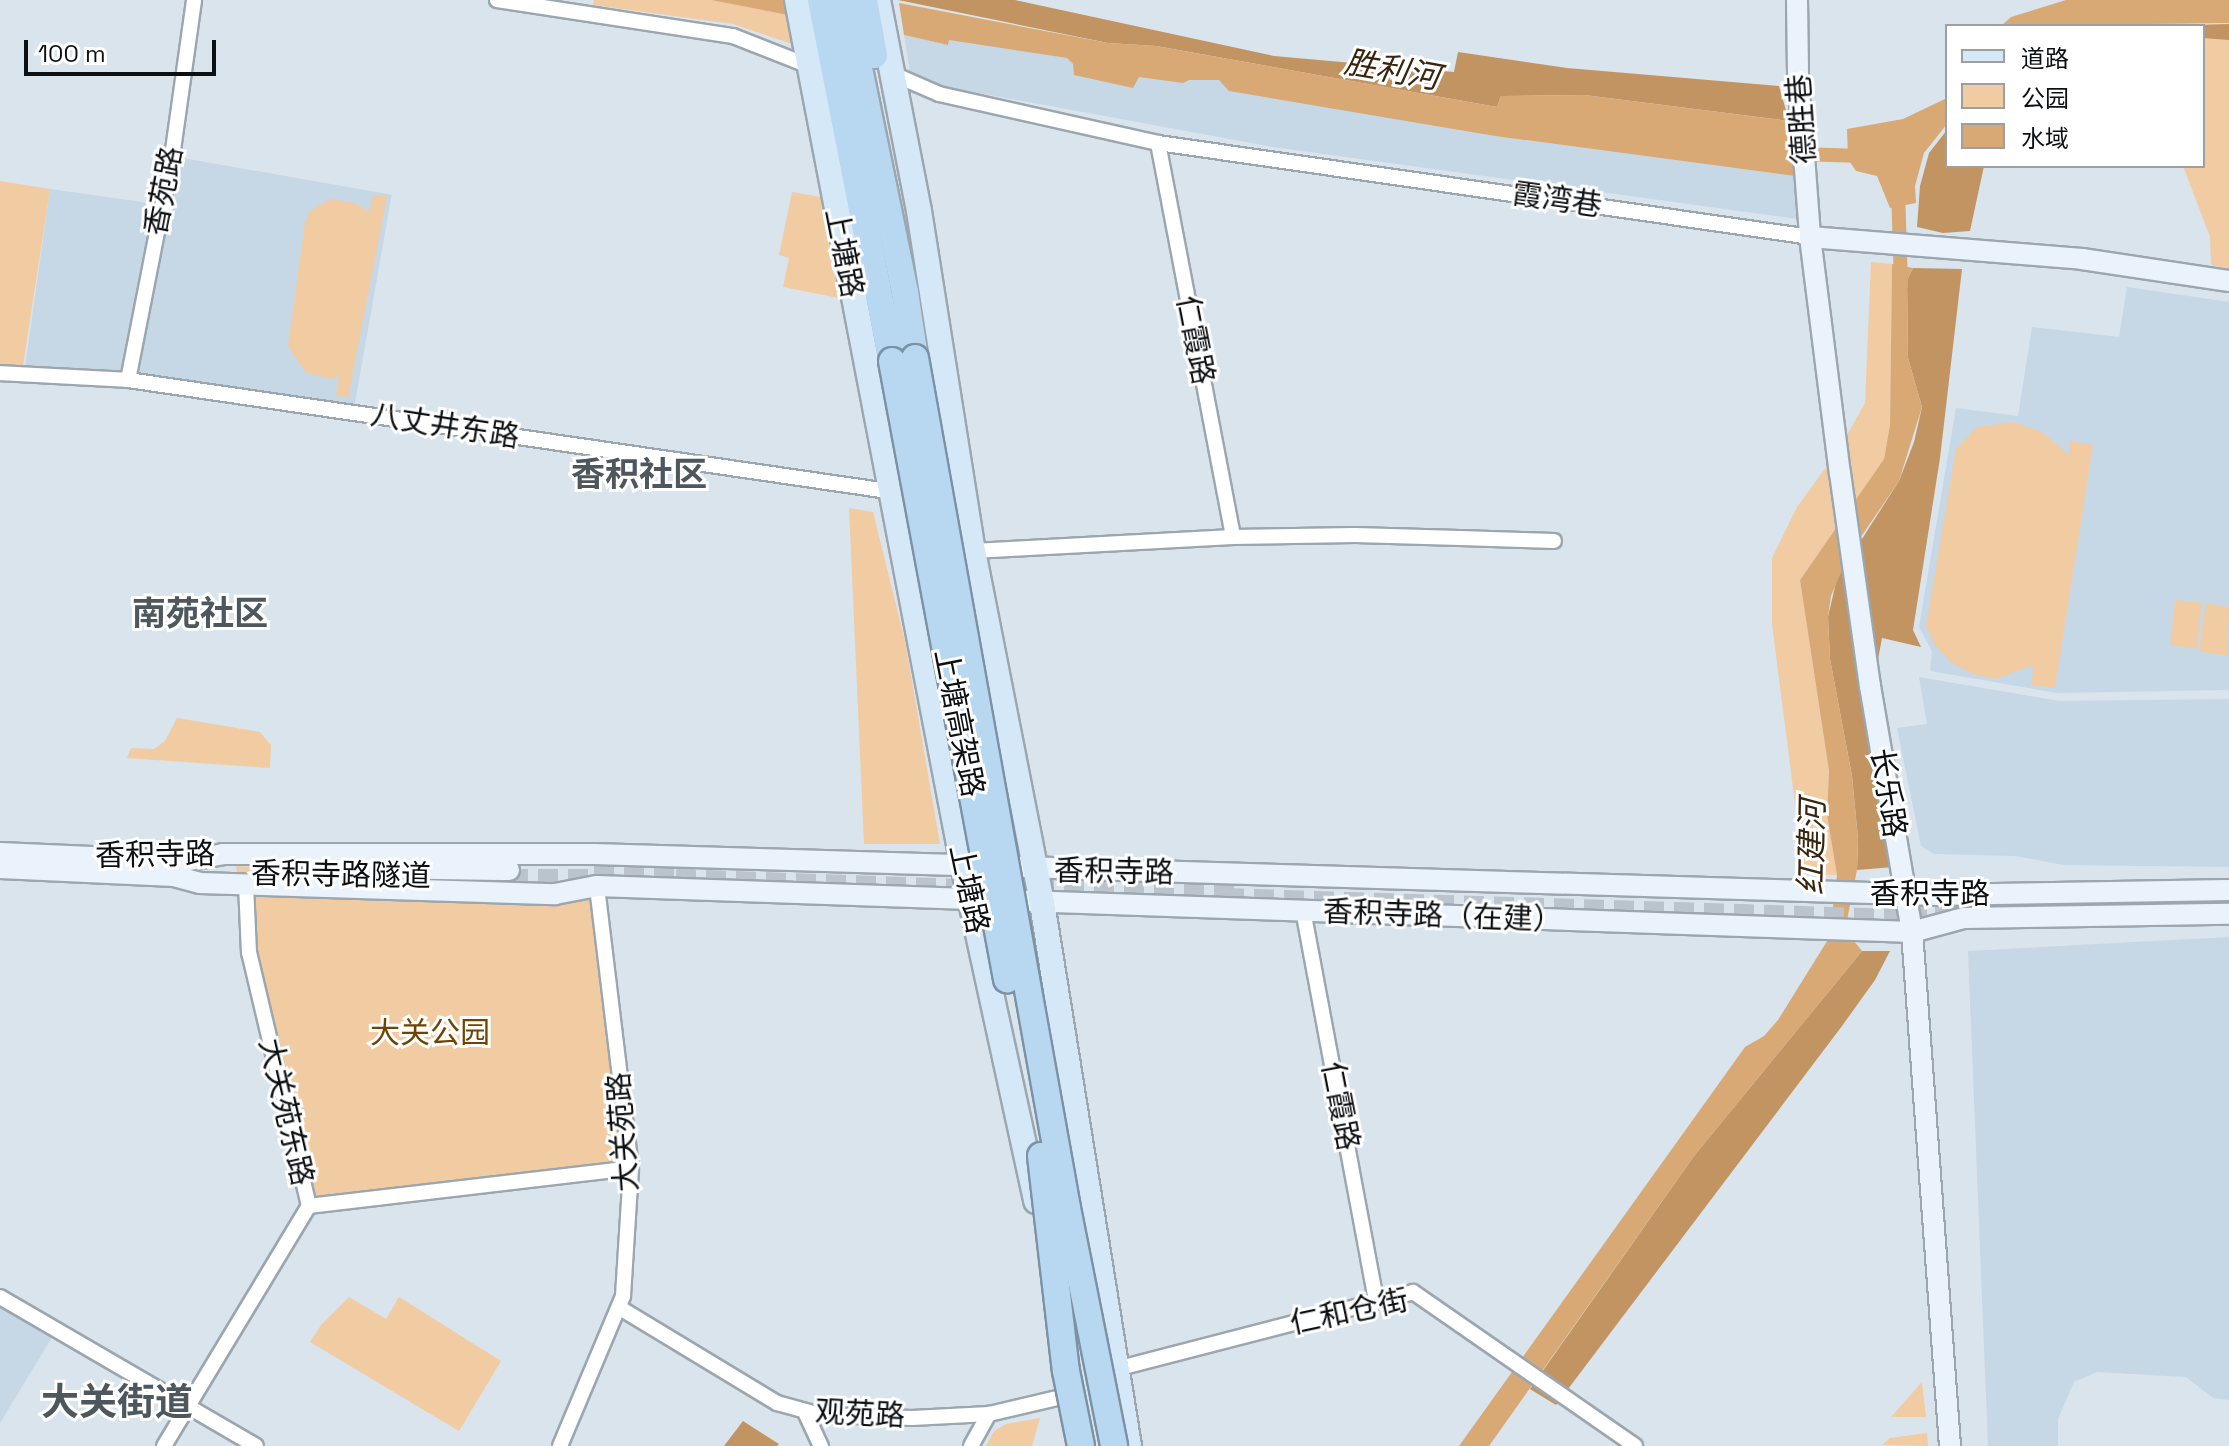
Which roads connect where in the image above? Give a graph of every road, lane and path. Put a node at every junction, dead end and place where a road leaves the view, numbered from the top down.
1 (194, 0) edge
2 (497, 0) edge
3 (821, 0) edge
4 (845, 0) edge
5 (864, 0) edge
6 (878, 0) edge
7 (1797, 0) edge
8 (801, 6) edge
9 (809, 66) junction
10 (893, 74) junction
11 (1158, 143) junction
12 (1810, 237) junction
13 (876, 279) junction
14 (2229, 281) edge
15 (905, 292) junction
16 (0, 373) edge
17 (128, 380) junction
18 (888, 491) junction
19 (1233, 537) junction
20 (1554, 541) dead end
21 (973, 551) junction
22 (0, 853) edge
23 (594, 854) junction
24 (963, 865) junction
25 (0, 868) edge
26 (179, 868) junction
27 (1035, 870) junction
28 (508, 874) tunnel mouth
29 (1475, 881) junction
30 (246, 884) junction
31 (597, 886) junction
32 (2229, 890) edge
33 (1648, 892) dead end
34 (1904, 895) junction
35 (971, 901) junction
36 (1042, 903) junction
37 (1303, 910) junction
38 (2229, 914) edge
39 (1647, 916) dead end
40 (1487, 917) junction
41 (1836, 930) joint
42 (1912, 932) junction
43 (1041, 1156) junction
44 (631, 1168) junction
45 (309, 1206) junction
46 (1067, 1208) junction
47 (0, 1297) edge
48 (1376, 1301) junction
49 (620, 1308) junction
50 (1116, 1369) junction
51 (1078, 1394) junction
52 (188, 1406) junction
53 (805, 1412) junction
54 (989, 1414) junction
55 (164, 1446) edge
56 (256, 1446) edge
57 (560, 1446) edge
58 (821, 1446) edge
59 (971, 1446) edge
60 (1081, 1446) edge
61 (1088, 1446) edge
62 (1097, 1446) edge
63 (1114, 1446) edge
64 (1130, 1446) edge
65 (1635, 1446) edge
66 (1950, 1446) edge

1 - 17 street, 香苑路
2 - 9 street
3 - 13 highway, 上塘高架路
4 - 15 highway, 上塘高架路
5 - 15 highway
6 - 10 main road
7 - 12 main road, 德胜巷
8 - 9 main road, 上塘路
8 - 13 highway
9 - 18 main road, 上塘路
10 - 11 street, 霞湾巷
10 - 21 main road
11 - 12 street, 霞湾巷
11 - 19 street, 仁霞路
12 - 14 main road, 霞湾巷
12 - 34 main road, 长乐路
13 - 43 highway, 上塘高架路, bridge
15 - 46 highway, 上塘高架路, bridge
16 - 17 street, 八丈井东路
17 - 18 street, 八丈井东路
18 - 24 main road, 上塘路
19 - 20 street
19 - 21 street
21 - 27 main road
22 - 26 main road, 香积寺路
23 - 24 main road, 香积寺路
23 - 26 main road, 香积寺路
23 - 31 main road, 大关苑路
24 - 27 main road, 香积寺路
24 - 35 main road, 上塘路
25 - 26 main road, 香积寺路
26 - 28 main road, 香积寺路隧道
26 - 30 main road, 香积寺路
27 - 29 main road, 香积寺路
27 - 36 main road
29 - 33 main road
29 - 34 main road, 香积寺路
30 - 31 main road, 香积寺路
30 - 45 street, 大关苑东路
31 - 35 main road, 香积寺路
31 - 44 street, 大关苑路
32 - 34 main road, 香积寺路
34 - 42 main road, 长乐路
35 - 36 main road, 香积寺路
35 - 51 main road, 上塘路
36 - 37 main road, 香积寺路（在建）
36 - 50 main road
37 - 40 main road, 香积寺路（在建）
37 - 48 street, 仁霞路
38 - 42 main road, 香积寺路
39 - 40 main road
40 - 41 main road, 香积寺路（在建）
41 - 42 main road, 香积寺路
42 - 66 main road, 长乐路
43 - 60 highway, bridge
43 - 62 highway, 上塘高架路, bridge
44 - 45 street
44 - 49 street, 大关苑路
45 - 52 street, 大关苑东路
46 - 63 highway, 上塘高架路, bridge
46 - 64 highway, bridge
47 - 52 street
48 - 50 street, 仁和仓街
48 - 65 street, 仁和仓街
49 - 53 street, 观苑路
49 - 57 street, 大关苑路
50 - 64 main road
51 - 54 street, 观苑路
51 - 61 main road, 上塘路
52 - 55 street, 大关苑东路
52 - 56 street
53 - 54 street, 观苑路
53 - 58 street
54 - 59 street

